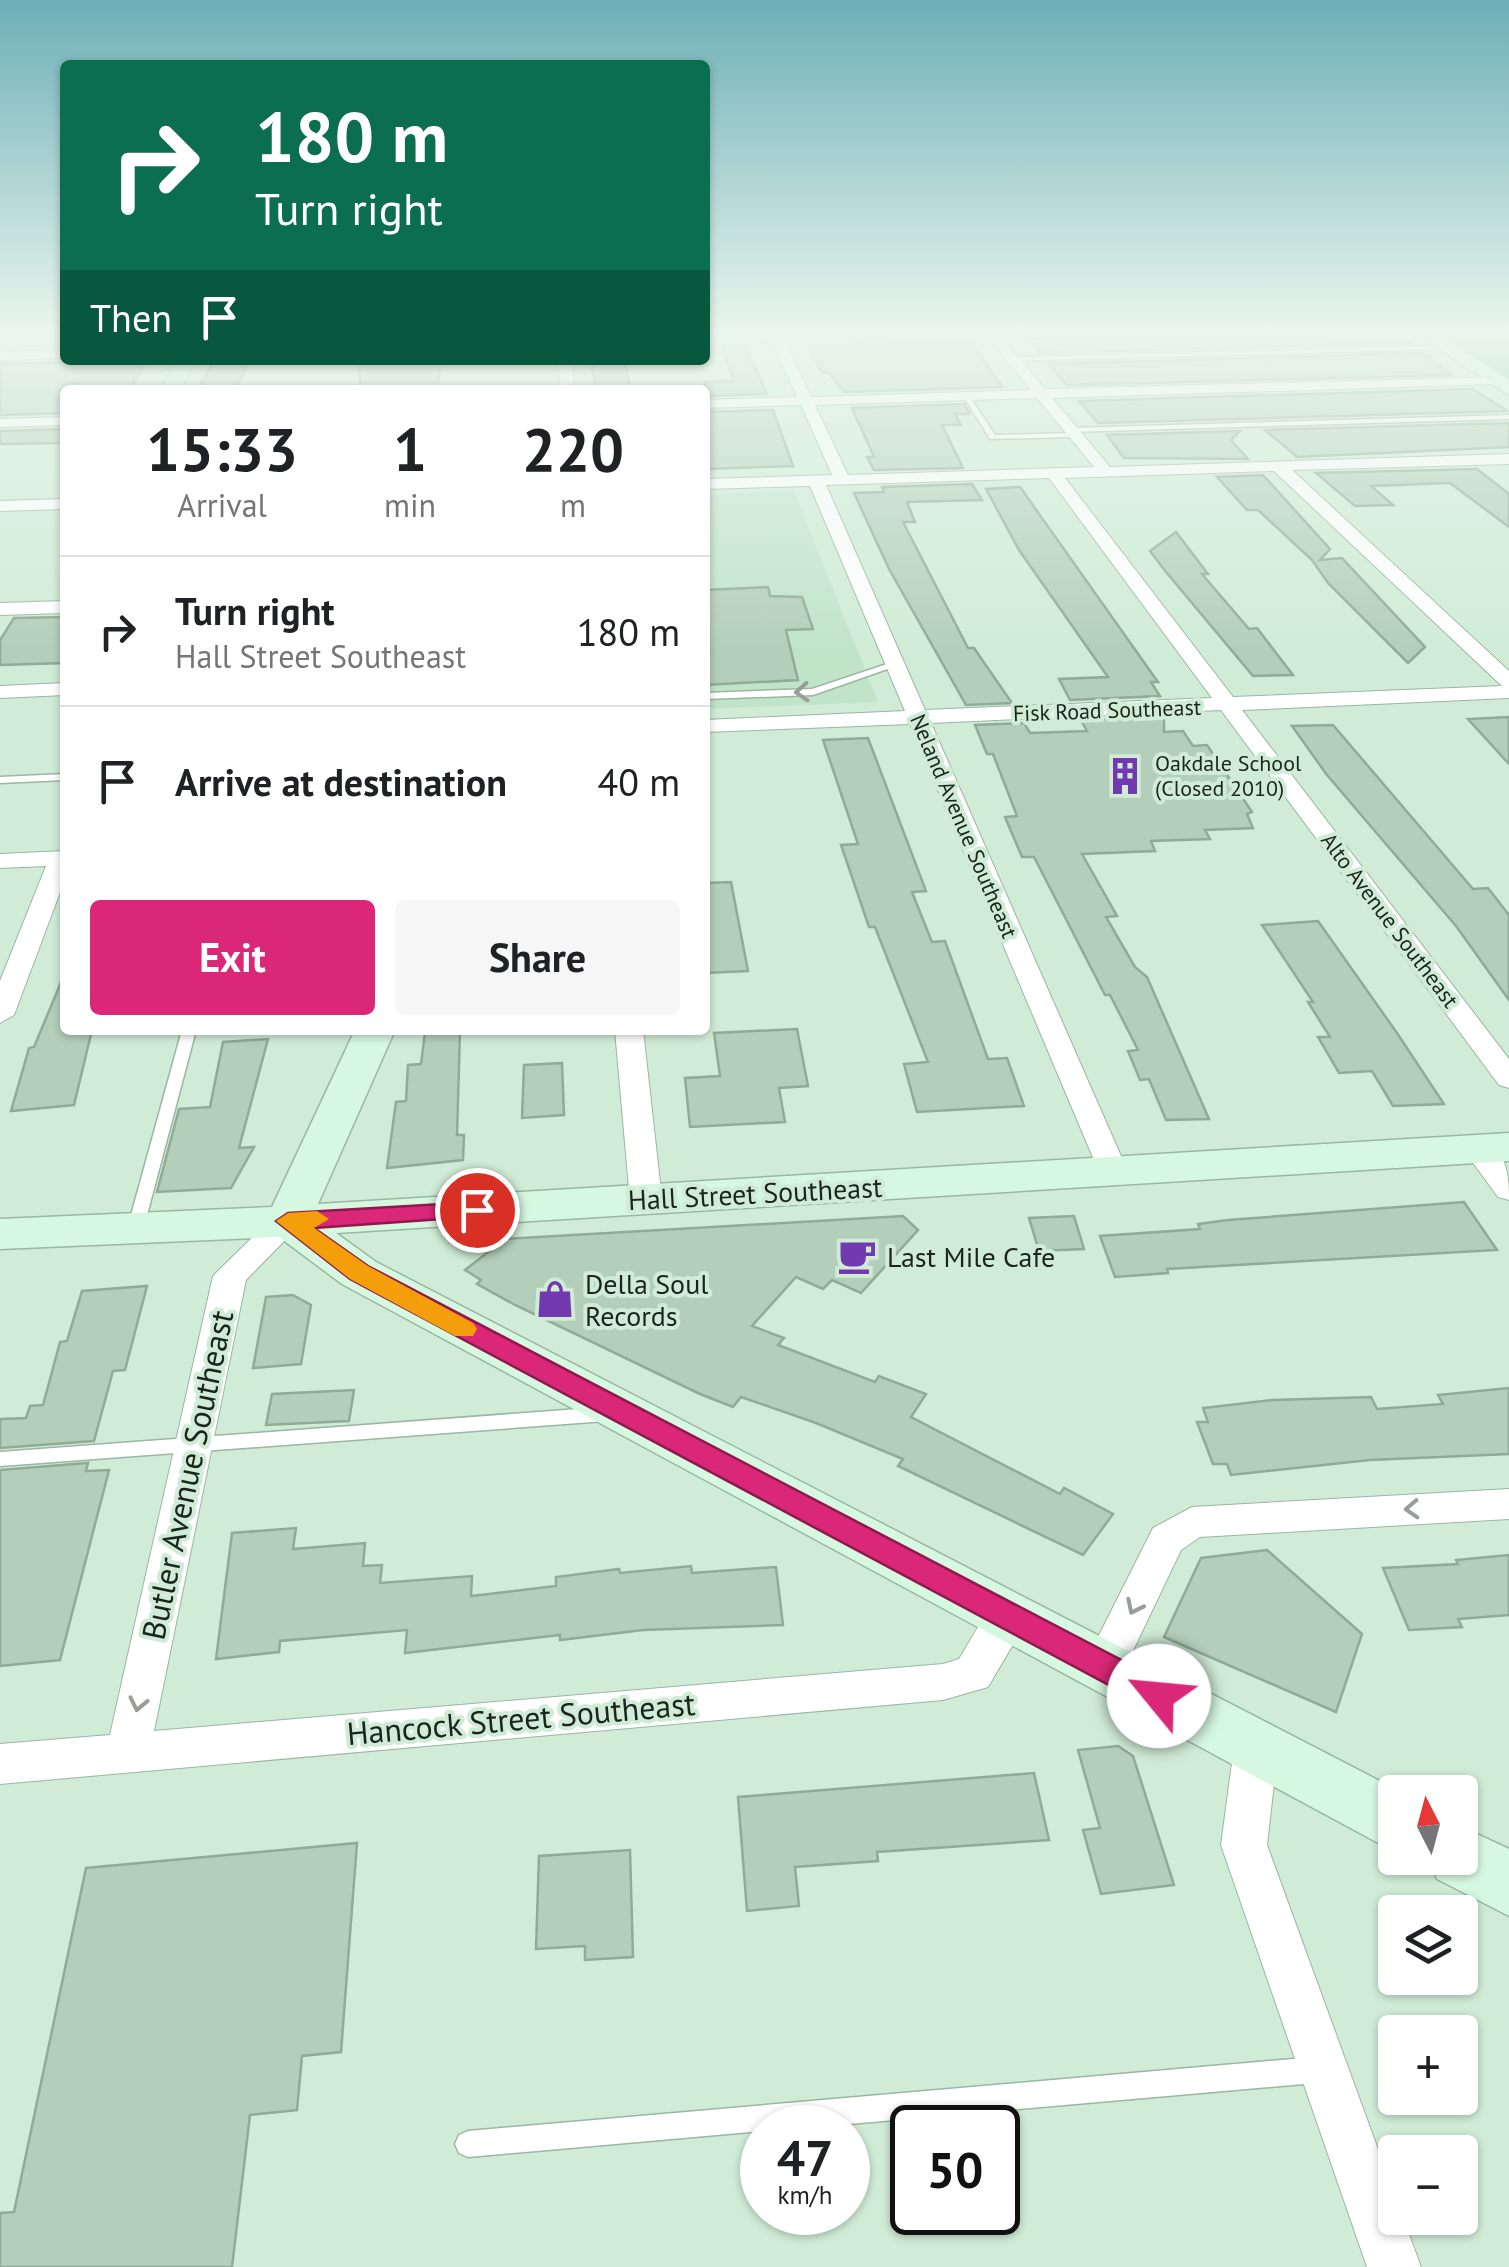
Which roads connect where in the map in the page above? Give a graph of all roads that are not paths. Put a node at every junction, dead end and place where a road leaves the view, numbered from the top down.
1 (823, 439) edge
2 (1079, 439) edge
3 (1509, 459) edge
4 (1486, 460) junction
5 (1278, 466) junction
6 (1106, 472) junction
7 (1053, 473) junction
8 (1509, 477) edge
9 (816, 480) junction
10 (842, 480) junction
11 (710, 484) edge
12 (60, 504) edge
13 (0, 506) edge
14 (60, 607) edge
15 (0, 609) edge
16 (894, 665) junction
17 (1509, 682) edge
18 (60, 689) edge
19 (0, 692) edge
20 (1509, 692) edge
21 (710, 696) edge
22 (1229, 705) junction
23 (917, 718) junction
24 (710, 726) edge
25 (60, 777) edge
26 (0, 780) edge
27 (60, 858) edge
28 (0, 861) edge
29 (60, 865) edge
30 (0, 1015) edge
31 (188, 1035) edge
32 (373, 1035) edge
33 (630, 1035) edge
34 (1509, 1080) edge
35 (1494, 1148) edge
36 (1113, 1172) junction
37 (1509, 1190) edge
38 (646, 1200) junction
39 (288, 1221) junction
40 (135, 1230) junction
41 (0, 1234) edge
42 (620, 1413) junction
43 (194, 1445) junction
44 (0, 1459) edge
45 (1509, 1504) edge
46 (1010, 1617) junction
47 (1104, 1667) junction
48 (1256, 1748) junction
49 (128, 1753) junction
50 (0, 1764) edge
51 (1378, 1813) edge
52 (1478, 1867) edge
53 (1509, 1884) edge
54 (1324, 2070) junction
55 (468, 2144) dead end
56 (1394, 2267) edge

1 - 10 street
2 - 6 street
3 - 4 street
4 - 5 street
4 - 8 street
5 - 6 street
5 - 17 street
6 - 7 street
7 - 10 street
7 - 22 street, Alto Avenue Southeast
9 - 10 street
9 - 11 street
9 - 16 street, Neland Avenue Southeast
12 - 13 street
14 - 15 street
16 -> 21 lane
16 - 23 street, Neland Avenue Southeast
18 - 19 street
20 - 22 street, Fisk Road Southeast
22 - 23 street, Fisk Road Southeast
22 - 34 street, Alto Avenue Southeast
23 - 24 street, Fisk Road Southeast
23 - 36 street, Neland Avenue Southeast
25 - 26 lane
27 - 28 street
29 - 30 street
31 - 40 lane
32 - 39 main road
33 - 38 street
35 - 36 main road, Hall Street Southeast
35 - 37 street
36 - 38 main road, Hall Street Southeast
38 - 39 main road, Hall Street Southeast
39 - 40 main road, Hall Street Southeast
39 - 42 main road
39 - 43 street, Butler Avenue Southeast
40 - 41 main road, Hall Street Southeast
42 - 43 lane
42 - 46 main road
43 - 44 lane
43 -> 49 street, Butler Avenue Southeast
45 -> 47 street
46 - 47 main road
46 - 49 street, Hancock Street Southeast
47 - 48 main road
48 - 51 main road
48 - 54 street
49 - 50 street, Hancock Street Southeast
52 - 53 main road
54 - 55 lane
54 - 56 street

